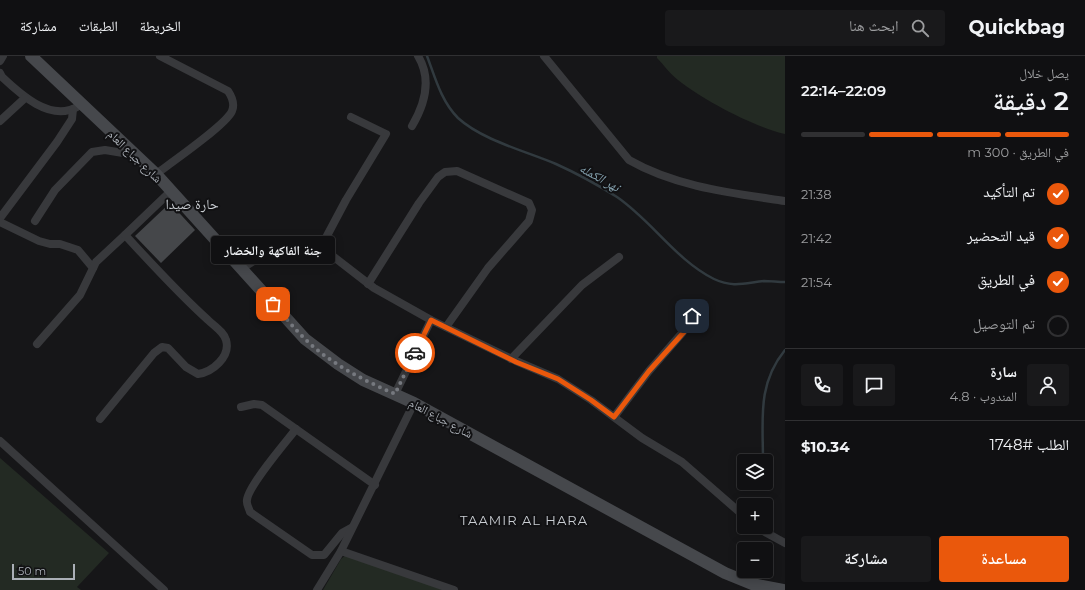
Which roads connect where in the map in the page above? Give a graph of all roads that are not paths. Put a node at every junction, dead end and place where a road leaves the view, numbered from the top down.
1 (3, 56) edge
2 (31, 56) edge
3 (160, 56) edge
4 (418, 56) edge
5 (544, 56) edge
6 (0, 61) edge
7 (0, 73) edge
8 (25, 98) junction
9 (77, 106) junction
10 (351, 117) dead end
11 (0, 121) edge
12 (412, 126) dead end
13 (135, 155) junction
14 (156, 174) junction
15 (171, 191) junction
16 (785, 201) edge
17 (0, 218) edge
18 (35, 221) dead end
19 (0, 222) edge
20 (125, 235) junction
21 (321, 247) junction
22 (619, 257) dead end
23 (93, 268) junction
24 (241, 268) junction
25 (368, 284) junction
26 (692, 303) dead end
27 (431, 320) junction
28 (446, 327) junction
29 (37, 344) dead end
30 (511, 359) junction
31 (395, 394) junction
32 (414, 403) junction
33 (241, 407) dead end
34 (614, 417) junction
35 (100, 419) dead end
36 (296, 429) junction
37 (0, 441) edge
38 (375, 485) junction
39 (737, 510) edge
40 (351, 528) junction
41 (769, 534) edge
42 (785, 543) edge
43 (341, 551) junction
44 (752, 587) edge
45 (164, 590) edge
46 (317, 590) edge
47 (454, 590) edge
48 (783, 590) edge

1 - 6 street
2 - 9 main road, شارع جباع العام
3 - 14 street
4 - 12 street
5 - 16 street
7 - 8 street
8 - 9 street
8 - 11 street
9 - 13 main road, شارع جباع العام
9 - 17 street
10 - 21 street
13 - 14 main road, شارع جباع العام
13 - 18 street
14 - 15 main road, شارع جباع العام
15 - 20 street
15 - 24 main road, شارع جباع العام
19 - 23 street
20 - 23 street
20 - 35 street
21 - 24 street
21 - 25 street
22 - 30 street
23 - 29 street
24 - 31 main road, شارع جباع العام
25 - 27 street
25 - 28 street
26 - 34 street
27 - 28 street
27 - 31 street
28 - 30 street
30 - 34 street
31 - 32 main road, شارع جباع العام
32 - 38 street
32 - 44 main road, شارع جباع العام
33 - 36 street
34 - 39 street
36 - 38 street
36 - 40 street
37 - 45 street
38 - 40 street
40 - 43 street
41 - 42 street
43 - 46 street
43 - 47 street
44 - 48 main road, شارع جباع العام

